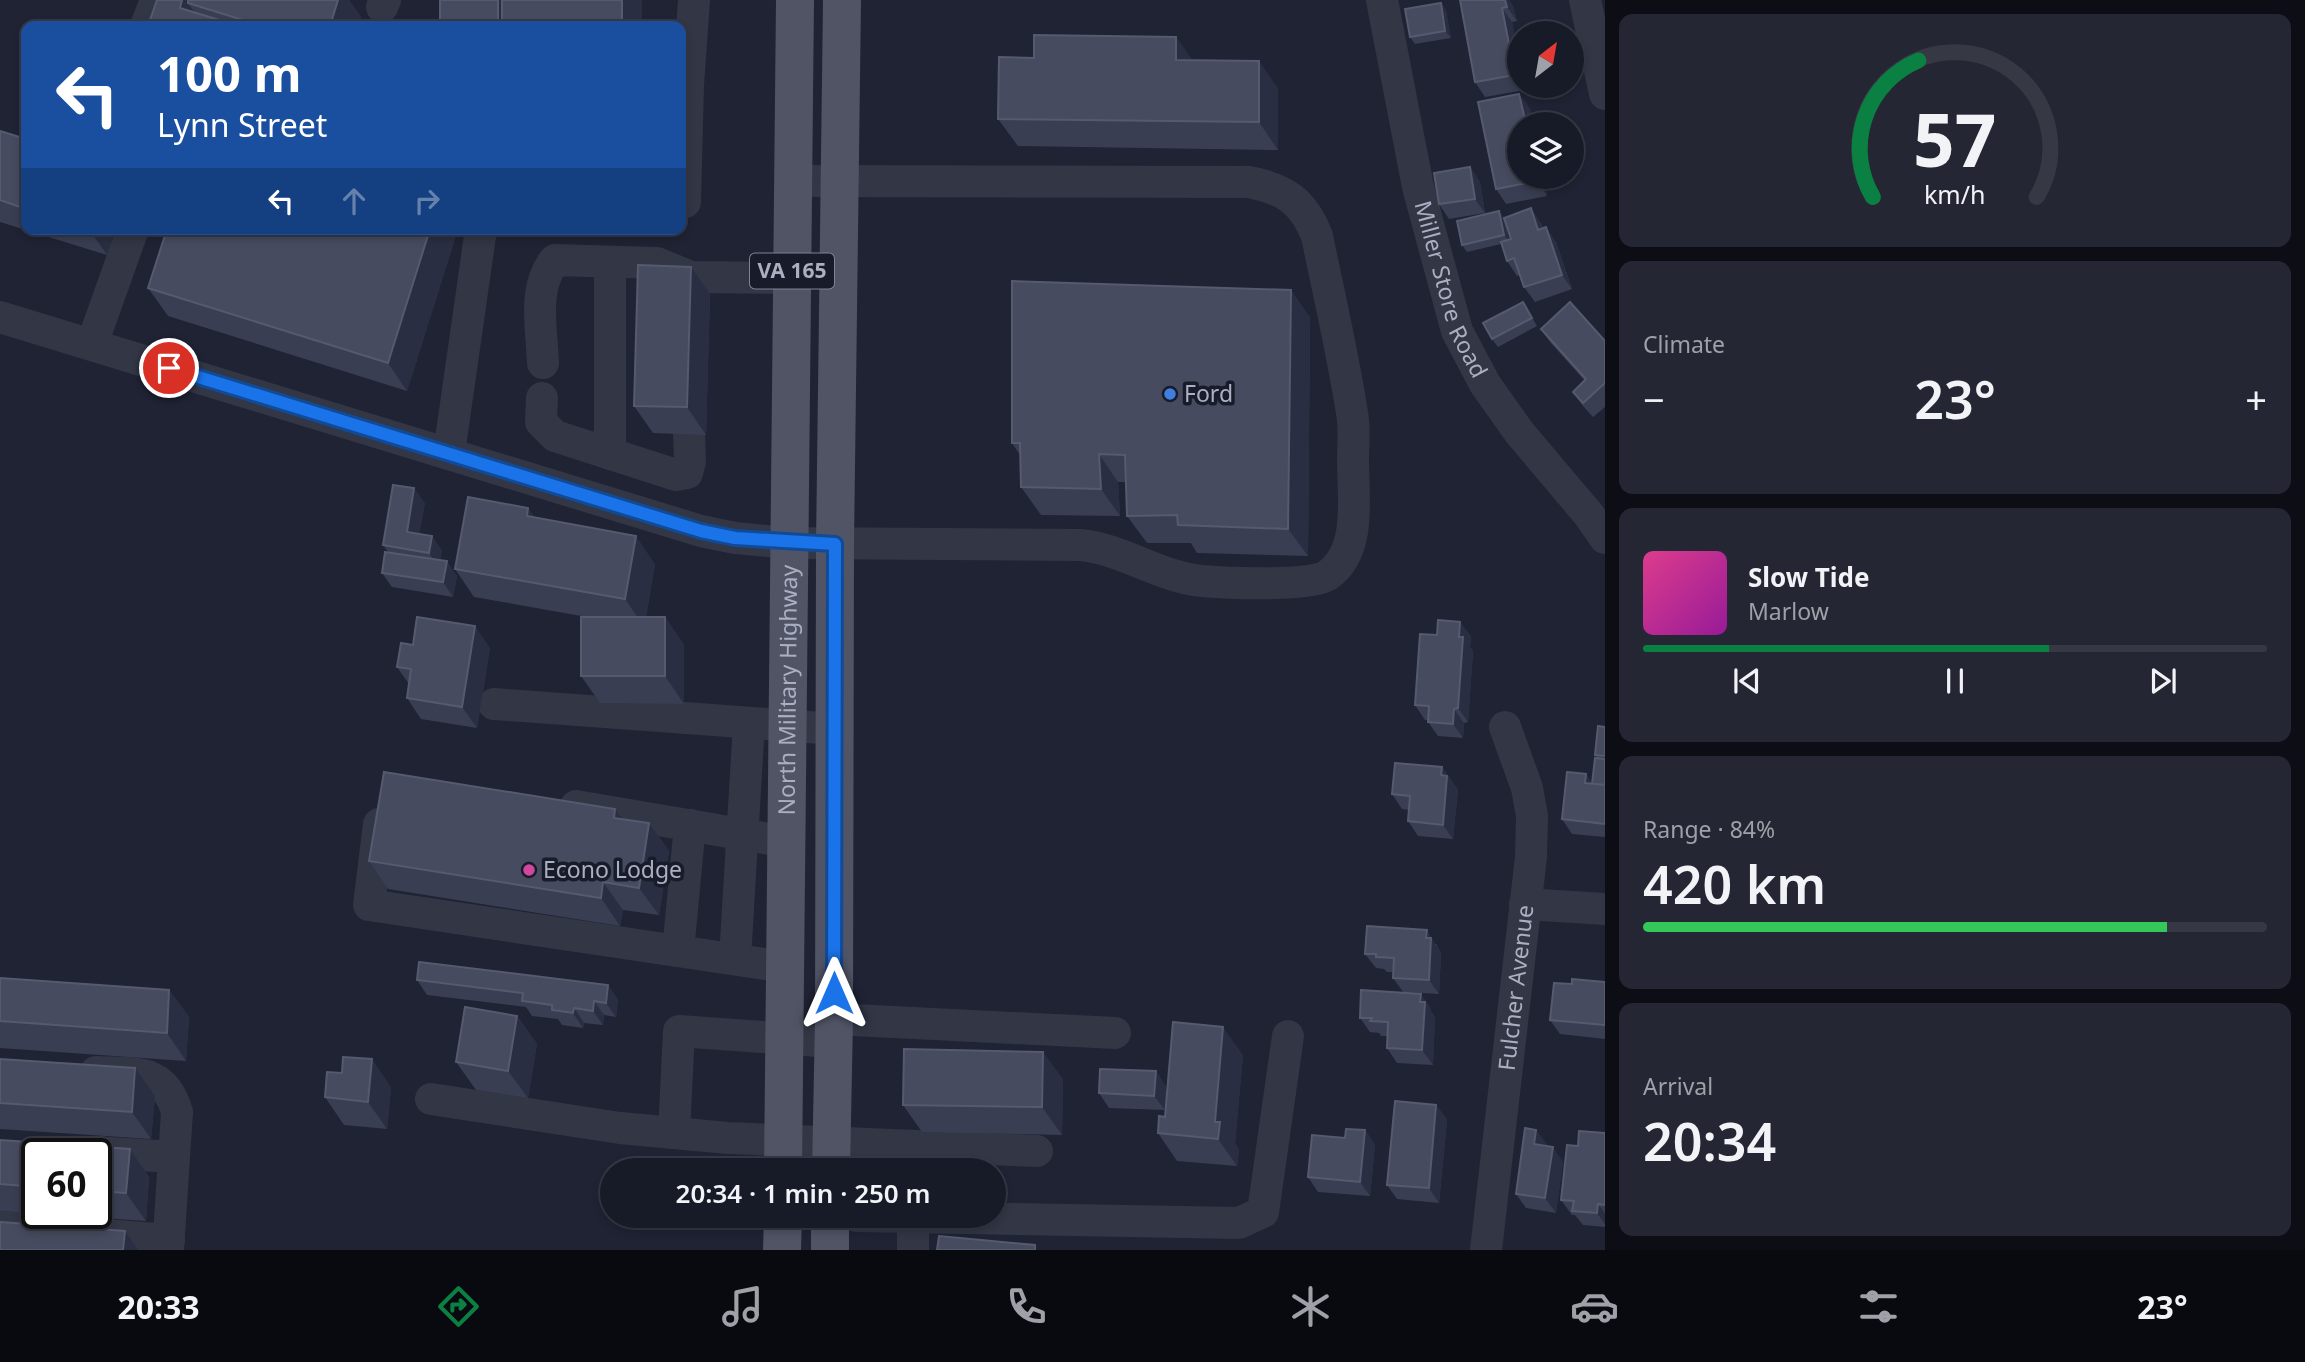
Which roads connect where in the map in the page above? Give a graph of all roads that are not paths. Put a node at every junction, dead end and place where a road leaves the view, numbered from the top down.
1 (156, 0) edge
2 (694, 0) edge
3 (795, 0) edge
4 (842, 0) edge
5 (1382, 0) edge
6 (1586, 0) edge
7 (148, 21) edge
8 (1599, 39) edge
9 (686, 82) edge
10 (1605, 94) edge
11 (793, 181) junction
12 (841, 182) junction
13 (131, 235) edge
14 (480, 235) edge
15 (610, 262) junction
16 (792, 278) junction
17 (0, 317) edge
18 (92, 344) junction
19 (543, 363) dead end
20 (541, 398) dead end
21 (689, 434) edge
22 (449, 453) junction
23 (610, 454) junction
24 (1605, 538) edge
25 (788, 542) junction
26 (835, 544) junction
27 (494, 704) dead end
28 (749, 723) junction
29 (788, 726) junction
30 (1505, 727) dead end
31 (835, 729) junction
32 (382, 800) edge
33 (545, 800) edge
34 (690, 825) junction
35 (743, 835) junction
36 (787, 842) junction
37 (1525, 904) junction
38 (1605, 909) edge
39 (678, 951) junction
40 (735, 959) junction
41 (785, 967) junction
42 (833, 1030) junction
43 (1115, 1033) dead end
44 (1288, 1036) dead end
45 (785, 1037) junction
46 (66, 1070) edge
47 (431, 1099) dead end
48 (674, 1133) junction
49 (1037, 1151) dead end
50 (112, 1154) edge
51 (784, 1156) edge
52 (174, 1157) junction
53 (831, 1157) edge
54 (1006, 1219) edge
55 (0, 1227) edge
56 (783, 1228) edge
57 (830, 1228) edge
58 (913, 1228) edge
59 (168, 1245) edge
60 (782, 1250) edge
61 (830, 1250) edge
62 (913, 1250) edge
63 (1486, 1250) edge

1 - 7 street
2 - 9 street
3 - 11 main road, North Military Highway / VA 165
4 - 12 main road, North Military Highway / VA 165
5 - 24 street, Miller Store Road
6 - 8 street
8 - 10 street
11 - 12 street
11 - 16 main road, North Military Highway / VA 165
12 - 26 main road, North Military Highway / VA 165
12 - 26 street
13 - 18 street
14 - 22 street
15 - 16 street
15 - 19 street
15 - 23 street
16 - 25 main road, North Military Highway / VA 165
17 - 18 street
18 - 22 street
20 - 23 street
21 - 23 street
22 - 25 street
25 - 26 street
25 - 29 main road, North Military Highway / VA 165
26 - 31 main road, North Military Highway / VA 165
27 - 28 street
28 - 29 street
28 - 35 street
29 - 31 street
29 - 36 main road, North Military Highway / VA 165
30 - 37 street, Fulcher Avenue
31 - 42 main road, North Military Highway / VA 165
32 - 39 street
33 - 34 street
34 - 35 street
34 - 39 street
35 - 36 street
35 - 40 street
36 - 41 main road, North Military Highway / VA 165
37 - 38 street
37 - 63 street, Fulcher Avenue
39 - 40 street
40 - 41 street
41 - 45 main road, North Military Highway / VA 165
42 - 43 street
42 - 45 street
42 - 53 main road, North Military Highway / VA 165
44 - 54 street
45 - 48 street
45 - 51 main road, North Military Highway / VA 165
46 - 52 street
47 - 48 street
48 - 51 street
49 - 53 street
50 - 52 street
51 - 53 street
52 - 59 street
55 - 59 street
56 - 60 main road
57 - 61 main road
58 - 62 street

